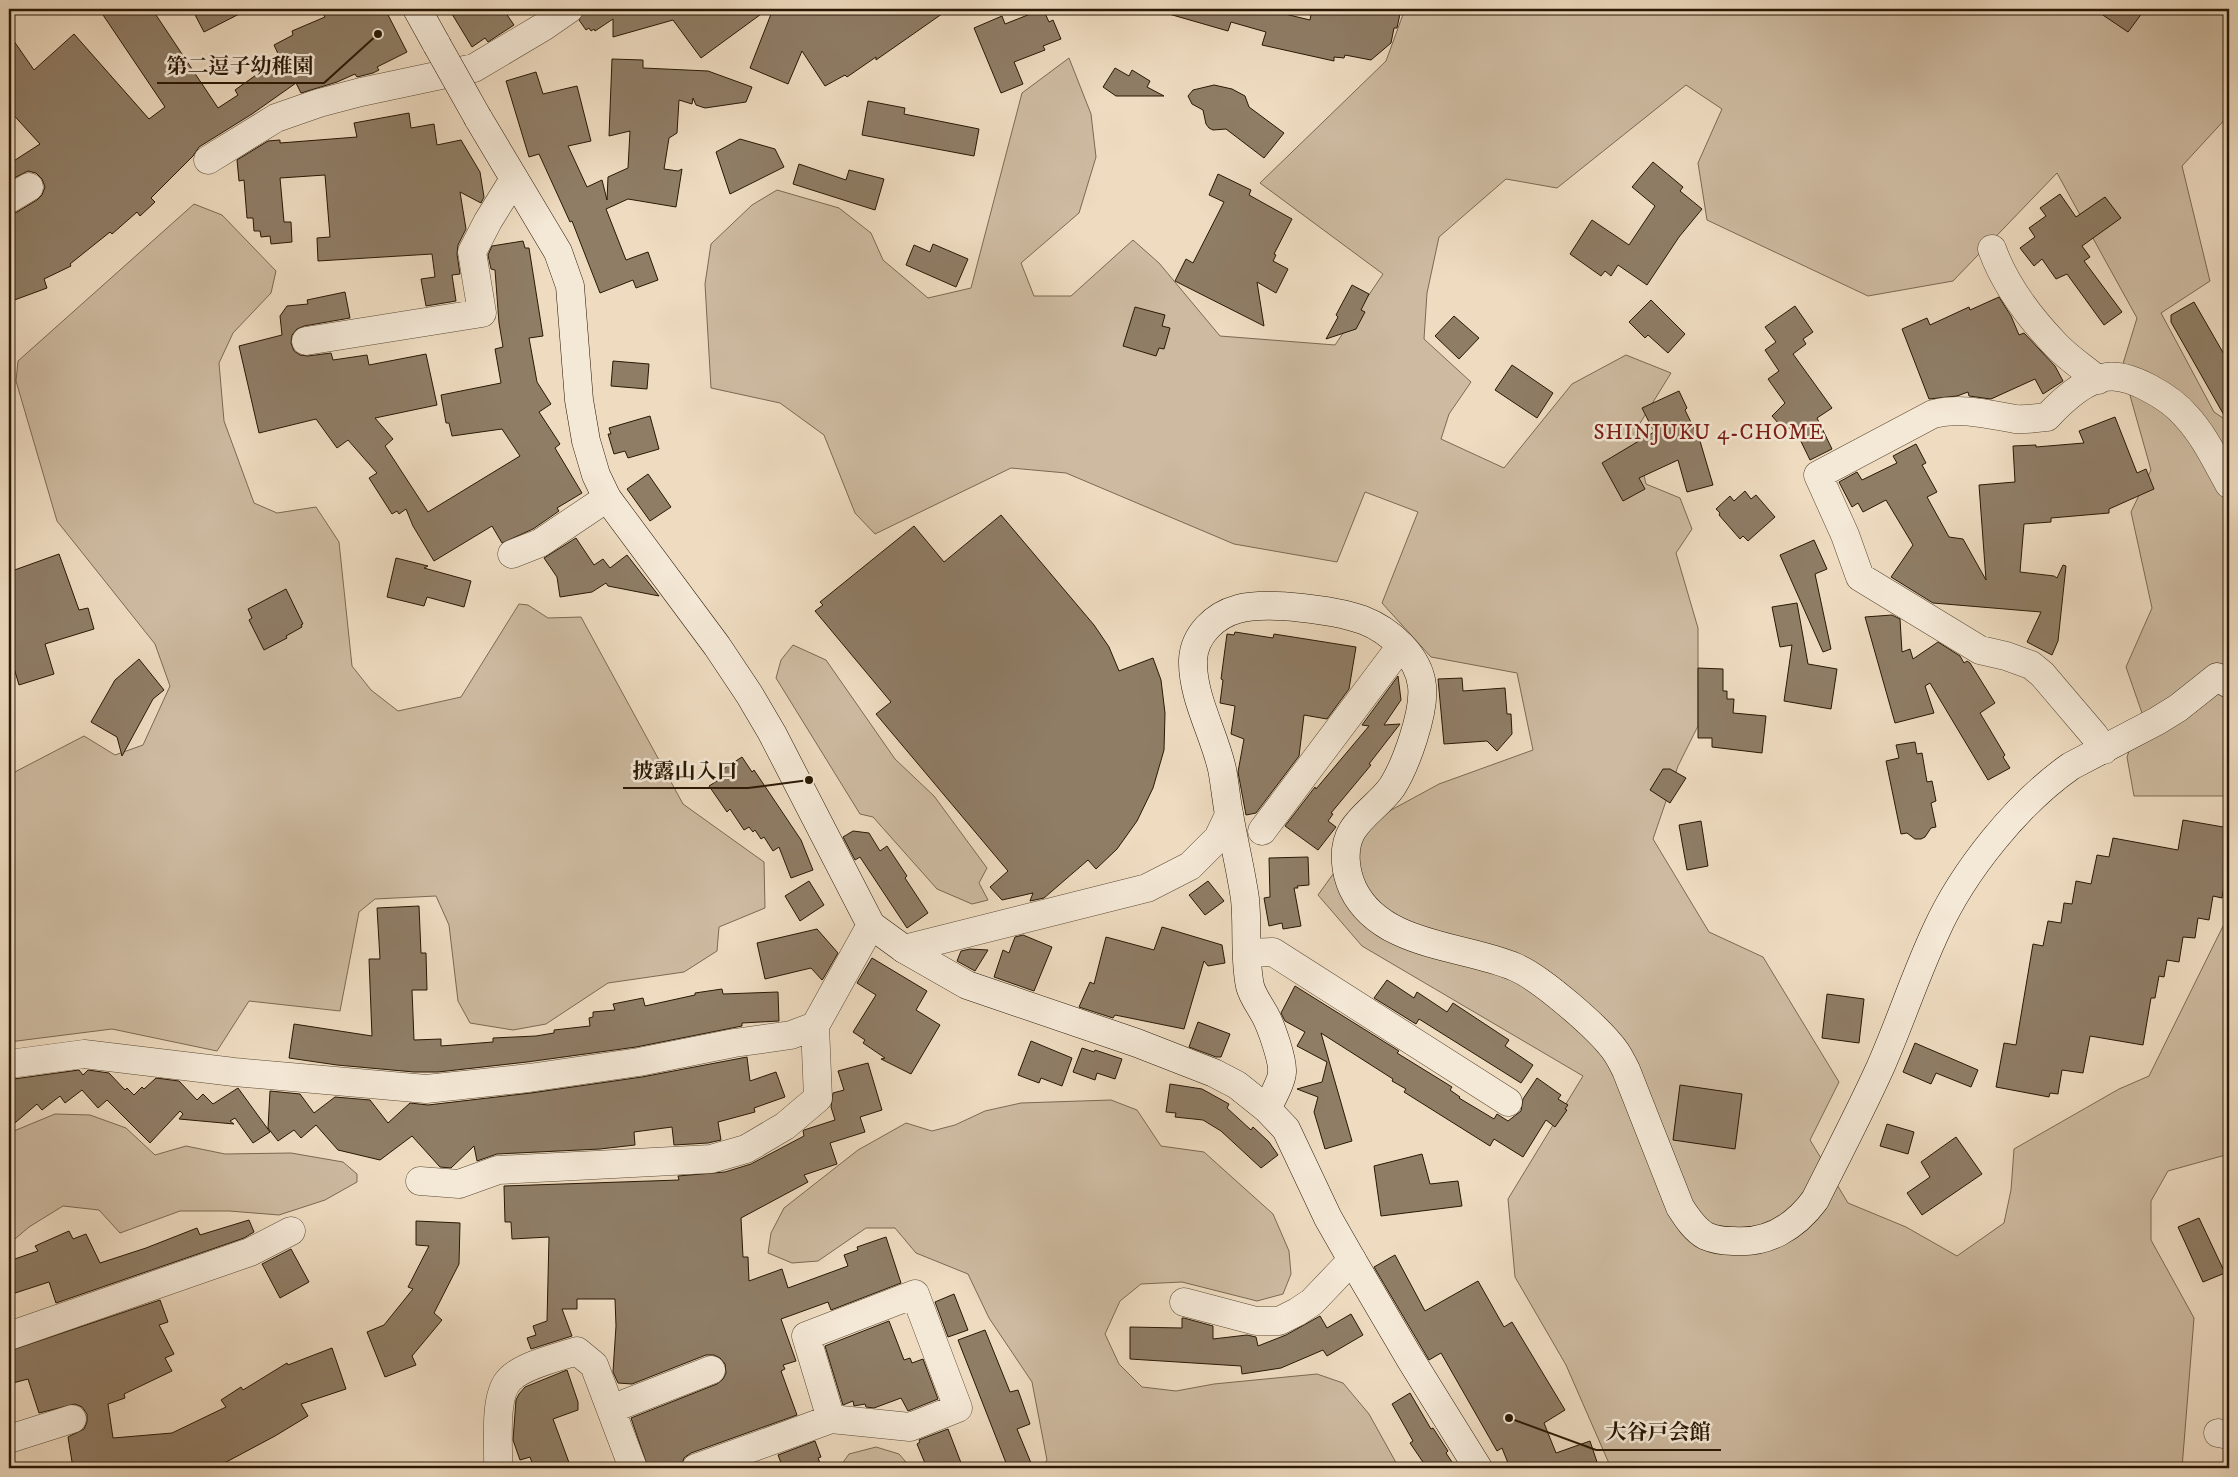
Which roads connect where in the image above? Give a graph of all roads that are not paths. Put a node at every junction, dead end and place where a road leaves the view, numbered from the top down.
1 (417, 9) edge
2 (569, 9) edge
3 (208, 160) dead end
4 (514, 179) junction
5 (1992, 249) dead end
6 (306, 341) dead end
7 (2098, 380) junction
8 (2229, 484) edge
9 (607, 498) junction
10 (512, 554) dead end
11 (1401, 646) junction
12 (2225, 676) edge
13 (2104, 750) junction
14 (1229, 815) junction
15 (1262, 831) dead end
16 (872, 925) junction
17 (904, 949) junction
18 (1248, 954) junction
19 (815, 1026) junction
20 (9, 1064) edge
21 (1508, 1102) dead end
22 (1267, 1109) junction
23 (420, 1181) dead end
24 (291, 1231) dead end
25 (1352, 1260) junction
26 (1184, 1302) dead end
27 (9, 1336) edge
28 (711, 1370) dead end
29 (611, 1409) junction
30 (72, 1419) dead end
31 (831, 1419) junction
32 (9, 1439) edge
33 (498, 1468) edge
34 (633, 1468) edge
35 (696, 1468) edge
36 (1478, 1468) edge

1 - 4 street, bridge
2 - 3 street
4 - 6 street
4 - 9 street
5 - 7 street
7 - 8 street
7 - 13 street
9 - 10 street
9 - 16 street
11 - 13 street
11 - 14 street
11 - 15 street
12 - 13 street
14 - 17 street
14 - 18 street
16 - 17 street
16 - 19 street
17 - 22 street
18 - 21 street
18 - 22 street
19 - 20 street
19 - 23 street
22 - 25 street
24 - 27 street
25 - 26 street
25 - 36 street
28 - 29 street
29 - 33 street
29 - 34 street
30 - 32 street
31 - 31 street
31 - 35 street

